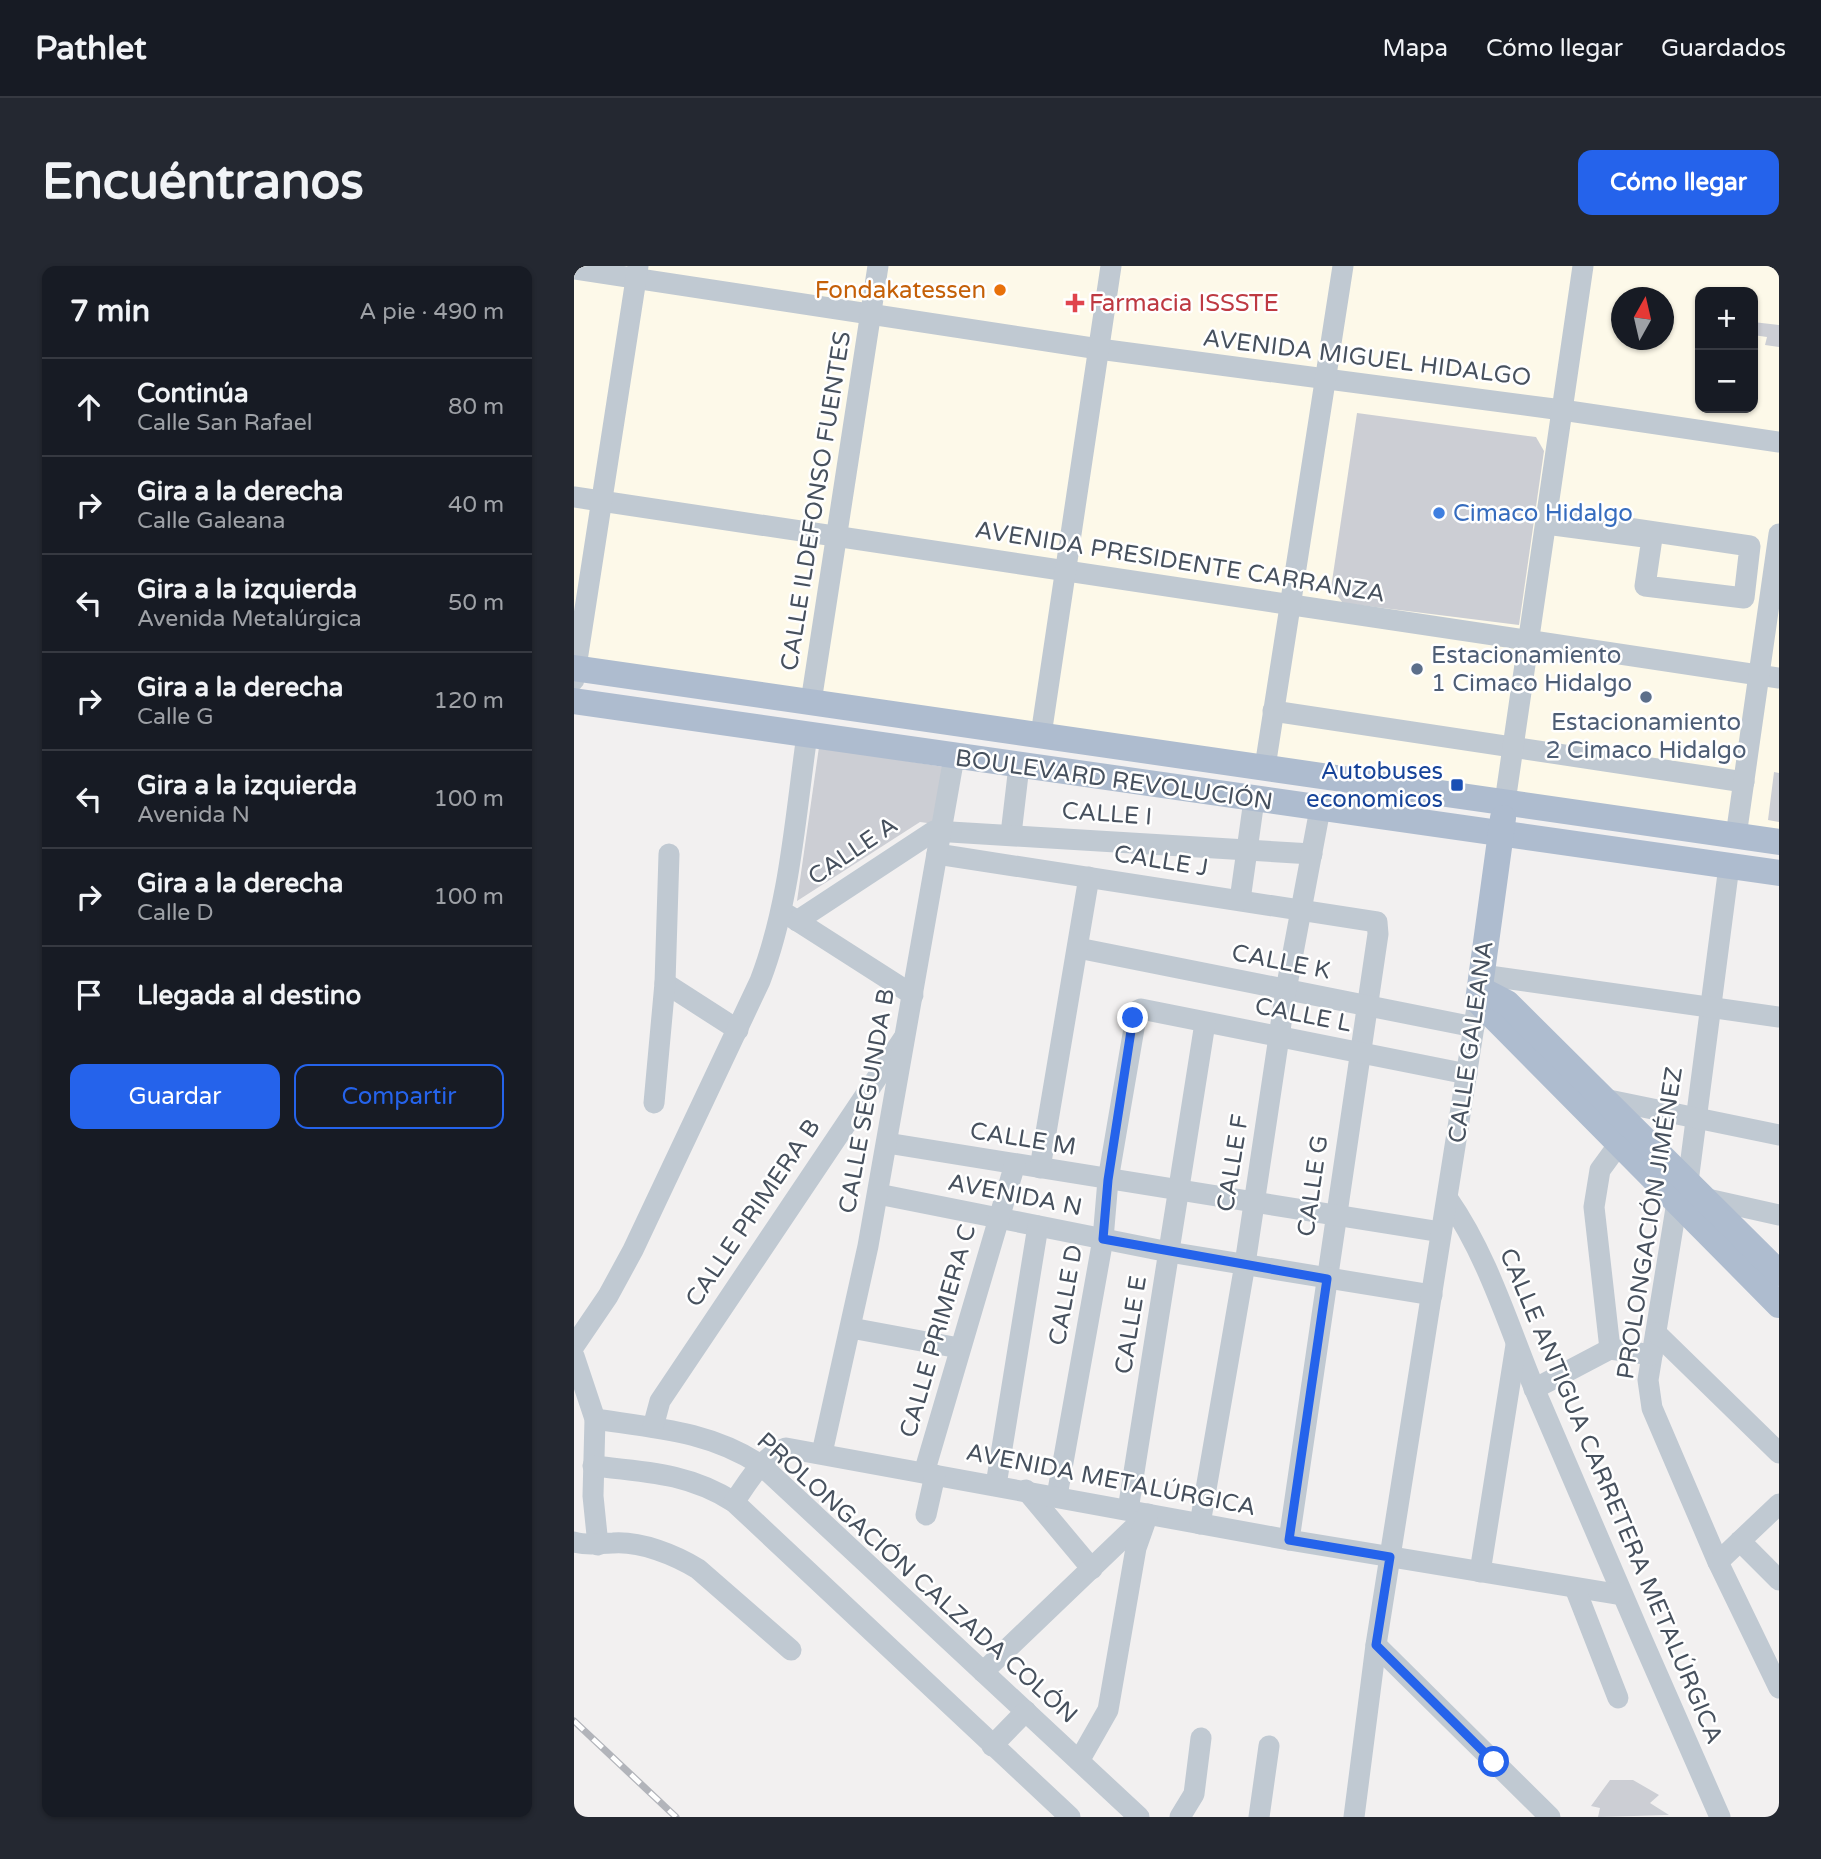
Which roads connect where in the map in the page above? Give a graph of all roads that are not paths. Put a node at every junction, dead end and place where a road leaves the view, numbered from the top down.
1 (878, 266) edge
2 (1111, 266) edge
3 (1343, 266) edge
4 (1583, 266) edge
5 (574, 269) edge
6 (637, 272) edge
7 (871, 313) junction
8 (1099, 349) junction
9 (1327, 379) junction
10 (1562, 410) junction
11 (1779, 442) edge
12 (574, 497) edge
13 (603, 501) junction
14 (1546, 520) junction
15 (1779, 534) edge
16 (838, 537) junction
17 (1068, 571) junction
18 (1291, 605) junction
19 (1528, 640) junction
20 (574, 672) edge
21 (1769, 676) edge
22 (574, 701) edge
23 (811, 702) junction
24 (1273, 711) junction
25 (807, 735) junction
26 (1041, 735) junction
27 (1513, 747) junction
28 (954, 757) junction
29 (1019, 766) junction
30 (1265, 767) junction
31 (1744, 782) junction
32 (1254, 800) junction
33 (1505, 802) junction
34 (1320, 809) junction
35 (1501, 832) junction
36 (1011, 834) junction
37 (1736, 835) junction
38 (1779, 842) edge
39 (939, 843) junction
40 (1247, 850) junction
41 (669, 854) dead end
42 (1312, 854) junction
43 (1729, 866) junction
44 (1779, 873) edge
45 (1090, 877) junction
46 (1240, 900) junction
47 (1303, 909) junction
48 (789, 916) junction
49 (1377, 922) joint
50 (1078, 948) junction
51 (665, 984) junction
52 (1286, 989) junction
53 (913, 995) junction
54 (1479, 998) junction
55 (1367, 1006) junction
56 (1710, 1007) junction
57 (1779, 1017) edge
58 (1133, 1018) joint
59 (1205, 1023) junction
60 (738, 1030) junction
61 (906, 1032) junction
62 (1279, 1036) junction
63 (1360, 1053) junction
64 (1467, 1074) junction
65 (1604, 1099) junction
66 (654, 1103) dead end
67 (1696, 1119) junction
68 (1779, 1135) edge
69 (887, 1143) junction
70 (1619, 1144) junction
71 (1015, 1164) junction
72 (1040, 1168) junction
73 (1108, 1180) junction
74 (1176, 1191) junction
75 (878, 1194) junction
76 (1689, 1194) junction
77 (1448, 1199) junction
78 (1253, 1202) junction
79 (1334, 1215) junction
80 (1779, 1216) edge
81 (998, 1218) junction
82 (1038, 1226) junction
83 (1441, 1232) junction
84 (1103, 1239) junction
85 (1169, 1252) junction
86 (1245, 1264) junction
87 (1779, 1273) edge
88 (1327, 1279) junction
89 (1432, 1295) junction
90 (1779, 1305) edge
91 (851, 1328) junction
92 (1656, 1334) junction
93 (1516, 1345) junction
94 (574, 1346) edge
95 (959, 1348) junction
96 (1610, 1349) junction
97 (1652, 1355) junction
98 (574, 1356) edge
99 (1534, 1390) junction
100 (595, 1419) junction
101 (653, 1427) junction
102 (822, 1453) junction
103 (1779, 1453) edge
104 (761, 1465) junction
105 (593, 1466) junction
106 (930, 1474) junction
107 (996, 1485) junction
108 (1026, 1490) junction
109 (1056, 1496) junction
110 (734, 1502) junction
111 (1779, 1504) edge
112 (1138, 1512) junction
113 (926, 1515) dead end
114 (1200, 1524) junction
115 (1289, 1540) junction
116 (1740, 1541) junction
117 (574, 1542) edge
118 (598, 1545) junction
119 (1390, 1557) junction
120 (1718, 1562) junction
121 (1092, 1569) junction
122 (1480, 1572) junction
123 (1779, 1580) edge
124 (1575, 1588) junction
125 (1622, 1595) junction
126 (1376, 1645) junction
127 (791, 1650) dead end
128 (983, 1672) junction
129 (1779, 1688) edge
130 (1618, 1698) dead end
131 (1026, 1712) junction
132 (1201, 1738) dead end
133 (992, 1746) junction
134 (1269, 1746) dead end
135 (1079, 1761) junction
136 (1070, 1817) edge
137 (1139, 1817) edge
138 (1180, 1817) edge
139 (1259, 1817) edge
140 (1354, 1817) edge
141 (1549, 1817) edge
142 (1720, 1817) edge

1 - 7 street, CALLE ILDEFONSO FUENTES
2 - 8 street
3 - 9 street
4 - 10 street, CALLE GALEANA
5 - 6 street, AVENIDA MIGUEL HIDALGO
6 - 7 street, AVENIDA MIGUEL HIDALGO
6 - 13 street
7 - 8 street, AVENIDA MIGUEL HIDALGO
7 - 16 street, CALLE ILDEFONSO FUENTES
8 - 9 street, AVENIDA MIGUEL HIDALGO
8 - 17 street
9 - 10 street, AVENIDA MIGUEL HIDALGO
9 - 18 street
10 - 11 street, AVENIDA MIGUEL HIDALGO
10 - 14 street, CALLE GALEANA
12 - 13 street, AVENIDA PRESIDENTE CARRANZA
13 - 16 street, AVENIDA PRESIDENTE CARRANZA
13 - 20 street
14 - 14 street
14 - 19 street, CALLE GALEANA
15 - 21 street
16 - 17 street, AVENIDA PRESIDENTE CARRANZA
16 - 23 street, CALLE ILDEFONSO FUENTES
17 - 18 street, AVENIDA PRESIDENTE CARRANZA
17 - 26 street
18 - 19 street, AVENIDA PRESIDENTE CARRANZA
18 - 24 street
19 - 21 street, AVENIDA PRESIDENTE CARRANZA
19 - 27 street, CALLE GALEANA
20 - 23 main road
21 - 31 street
22 - 25 main road, BOULEVARD REVOLUCIÓN
23 - 26 main road
24 - 27 street
24 - 30 street
25 - 28 main road, BOULEVARD REVOLUCIÓN
25 - 48 street
26 - 30 main road
27 - 31 street
27 - 33 street, CALLE GALEANA
28 - 29 main road, BOULEVARD REVOLUCIÓN
28 - 39 street, CALLE SEGUNDA B
29 - 32 main road, BOULEVARD REVOLUCIÓN
29 - 36 street
30 - 33 main road
31 - 37 street
32 - 34 main road, BOULEVARD REVOLUCIÓN
32 - 40 street
33 - 35 main road, CALLE GALEANA
33 - 37 main road
34 - 35 main road, BOULEVARD REVOLUCIÓN
34 - 42 street, CALLE F
35 - 43 main road, BOULEVARD REVOLUCIÓN
35 - 54 main road, CALLE GALEANA
36 - 39 street, CALLE I
36 - 40 street, CALLE I
37 - 38 main road
39 - 45 street, CALLE J
39 - 48 street, CALLE A
39 - 53 street, CALLE SEGUNDA B
40 - 42 street, CALLE I
40 - 46 street
41 - 51 street
42 - 47 street, CALLE F
43 - 44 main road, BOULEVARD REVOLUCIÓN
43 - 56 street, PROLONGACIÓN JIMÉNEZ
45 - 46 street, CALLE J
45 - 50 street
46 - 47 street, CALLE J
47 - 49 street, CALLE J
47 - 52 street, CALLE F
48 - 53 street
48 - 60 street
49 - 55 street, CALLE G
50 - 52 street, CALLE K
50 - 72 street
51 - 60 street
51 - 66 street
52 - 55 street, CALLE K
52 - 62 street, CALLE F
53 - 61 street, CALLE SEGUNDA B
54 - 55 street, CALLE K
54 - 56 street, CALLE K
54 - 64 street, CALLE GALEANA
54 - 65 main road
54 - 70 main road
55 - 63 street, CALLE G
56 - 57 street, CALLE K
56 - 67 street, PROLONGACIÓN JIMÉNEZ
58 - 59 street, CALLE L
58 - 73 street, CALLE D
59 - 62 street, CALLE L
59 - 74 street, CALLE E
60 - 94 street
61 - 69 street, CALLE SEGUNDA B
61 - 101 street, CALLE PRIMERA B
62 - 63 street, CALLE L
62 - 78 street, CALLE F
63 - 64 street, CALLE L
63 - 79 street, CALLE G
64 - 77 street, CALLE GALEANA
65 - 67 street
65 - 76 main road
67 - 68 street
67 - 76 street, PROLONGACIÓN JIMÉNEZ
69 - 71 street, CALLE M
69 - 75 street, CALLE SEGUNDA B
70 - 76 main road
70 - 96 street
71 - 72 street, CALLE M
71 - 81 street, CALLE PRIMERA C
72 - 73 street, CALLE M
73 - 74 street, CALLE M
73 - 84 street, CALLE D
74 - 78 street, CALLE M
74 - 85 street, CALLE E
75 - 81 street, AVENIDA N
75 - 91 street, CALLE SEGUNDA B
76 - 80 street
76 - 87 main road
76 - 90 main road
76 - 92 street, PROLONGACIÓN JIMÉNEZ
77 - 83 street, CALLE GALEANA
77 - 93 street, CALLE ANTIGUA CARRETERA METALÚRGICA
78 - 79 street, CALLE M
78 - 86 street, CALLE F
79 - 83 street, CALLE M
79 - 88 street, CALLE G
81 - 82 street, AVENIDA N
81 - 95 street, CALLE PRIMERA C
82 - 84 street, AVENIDA N
82 - 107 street
83 - 89 street, CALLE GALEANA
84 - 85 street, AVENIDA N
84 - 109 street, CALLE D
85 - 86 street, AVENIDA N
85 - 112 street, CALLE E
86 - 88 street, AVENIDA N
86 - 114 street, CALLE F
88 - 89 street, AVENIDA N
88 - 115 street, CALLE G
89 - 119 street, CALLE GALEANA
91 - 95 street
91 - 102 street, CALLE SEGUNDA B
92 - 97 street, PROLONGACIÓN JIMÉNEZ
92 - 103 street
93 - 99 street, CALLE ANTIGUA CARRETERA METALÚRGICA
93 - 122 street
95 - 106 street, CALLE PRIMERA C
96 - 97 street
96 - 99 street
97 - 120 street, PROLONGACIÓN JIMÉNEZ
98 - 100 street
99 - 125 street, CALLE ANTIGUA CARRETERA METALÚRGICA
100 - 101 street, PROLONGACIÓN CALZADA COLÓN
100 - 105 street
101 - 104 street, PROLONGACIÓN CALZADA COLÓN
102 - 104 street, AVENIDA METALÚRGICA
102 - 106 street, AVENIDA METALÚRGICA
104 - 110 street
104 - 128 street, PROLONGACIÓN CALZADA COLÓN
105 - 110 street
105 - 118 street
106 - 107 street, AVENIDA METALÚRGICA
106 - 113 street, CALLE PRIMERA C
107 - 108 street, AVENIDA METALÚRGICA
108 - 109 street, AVENIDA METALÚRGICA
108 - 121 street
109 - 112 street, AVENIDA METALÚRGICA
110 - 133 street
111 - 116 street
112 - 114 street, AVENIDA METALÚRGICA
112 - 121 street
112 - 135 street, CALLE E
114 - 115 street, AVENIDA METALÚRGICA
115 - 119 street, AVENIDA METALÚRGICA
116 - 120 street
116 - 123 street
117 - 118 street
118 - 127 street
119 - 122 street, AVENIDA METALÚRGICA
119 - 126 street, CALLE GALEANA
120 - 129 street, PROLONGACIÓN JIMÉNEZ
121 - 128 street
122 - 124 street, AVENIDA METALÚRGICA
124 - 125 street, AVENIDA METALÚRGICA
124 - 130 street
125 - 142 street, CALLE ANTIGUA CARRETERA METALÚRGICA
126 - 140 street, CALLE GALEANA
126 - 141 street
128 - 131 street, PROLONGACIÓN CALZADA COLÓN
131 - 133 street
131 - 135 street, PROLONGACIÓN CALZADA COLÓN
132 - 138 street
133 - 136 street
134 - 139 street
135 - 137 street, PROLONGACIÓN CALZADA COLÓN

